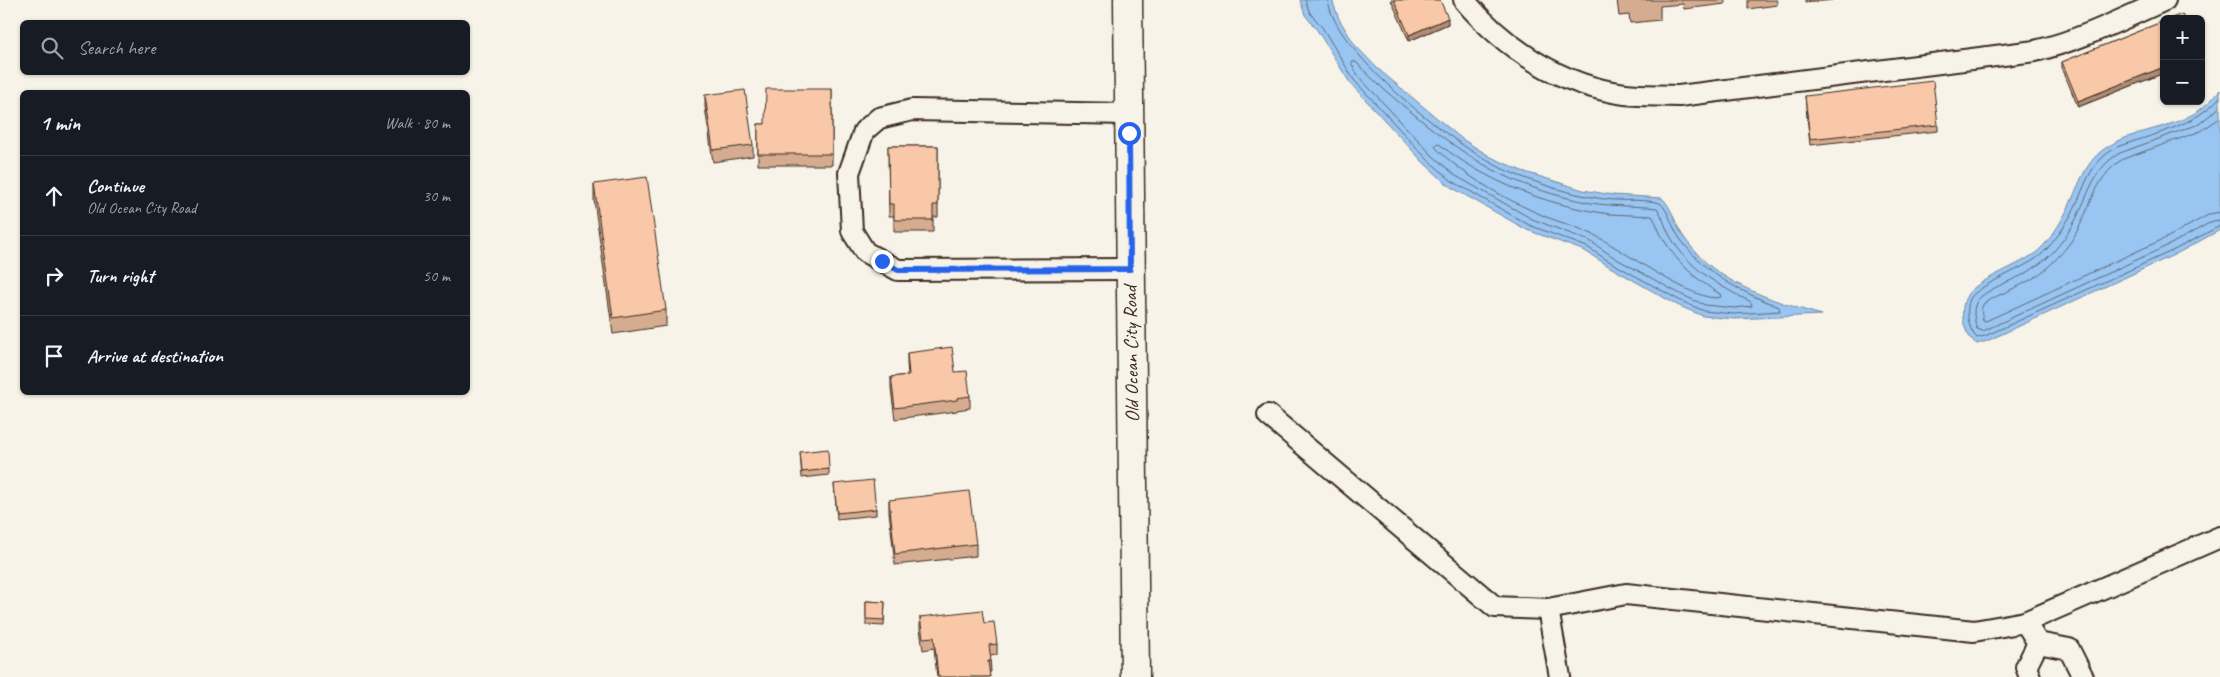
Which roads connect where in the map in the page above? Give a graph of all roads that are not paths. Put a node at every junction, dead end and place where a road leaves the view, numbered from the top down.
1 (1128, 0) edge
2 (1464, 0) edge
3 (2165, 0) edge
4 (1129, 114) junction
5 (1130, 269) junction
6 (1268, 415) dead end
7 (2220, 537) edge
8 (1548, 609) junction
9 (2025, 622) junction
10 (2038, 643) junction
11 (1135, 677) edge
12 (1560, 677) edge
13 (2030, 677) edge
14 (2083, 677) edge

1 - 4 main road, Old Ocean City Road
2 - 3 lane
4 - 5 main road, Old Ocean City Road
4 - 5 lane
5 - 11 main road, Old Ocean City Road
6 - 8 lane
7 - 9 lane
8 - 9 lane
8 - 12 lane
9 - 10 lane
10 - 13 lane
10 - 14 lane

